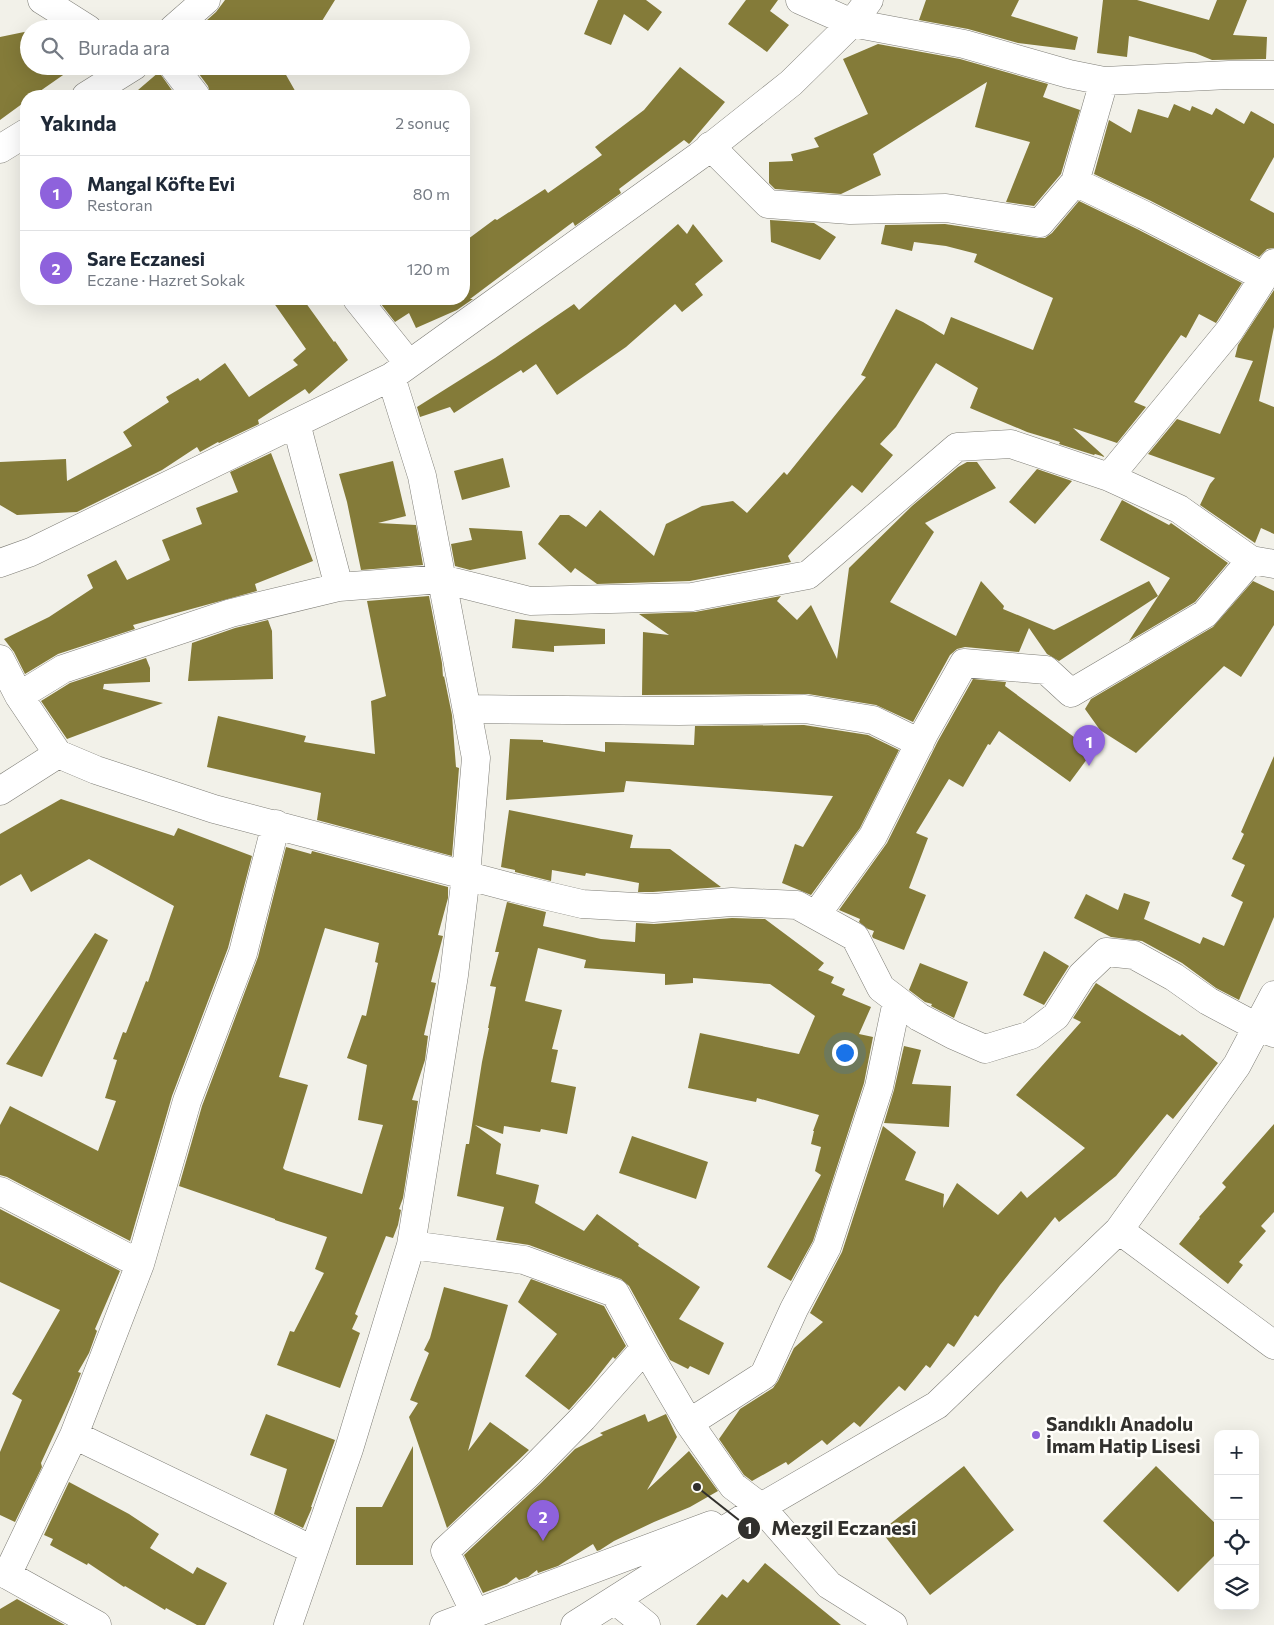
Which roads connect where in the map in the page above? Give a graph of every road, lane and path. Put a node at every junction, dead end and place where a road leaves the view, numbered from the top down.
1 (42, 0) edge
2 (206, 0) edge
3 (800, 0) edge
4 (869, 0) edge
5 (74, 20) edge
6 (183, 20) edge
7 (852, 23) junction
8 (120, 75) edge
9 (180, 75) edge
10 (1274, 75) edge
11 (1104, 80) junction
12 (96, 90) edge
13 (191, 90) edge
14 (20, 137) edge
15 (710, 146) junction
16 (0, 149) edge
17 (1075, 182) junction
18 (1269, 270) edge
19 (361, 305) edge
20 (400, 370) junction
21 (296, 423) junction
22 (1109, 477) junction
23 (1262, 562) edge
24 (0, 563) edge
25 (442, 579) junction
26 (339, 587) junction
27 (0, 659) edge
28 (19, 696) junction
29 (467, 709) junction
30 (920, 743) junction
31 (58, 754) junction
32 (0, 791) edge
33 (276, 824) junction
34 (466, 875) junction
35 (816, 915) junction
36 (1274, 995) edge
37 (897, 1000) junction
38 (1266, 1030) edge
39 (0, 1191) edge
40 (1119, 1230) junction
41 (411, 1246) junction
42 (140, 1264) junction
43 (1274, 1345) edge
44 (645, 1348) junction
45 (689, 1423) junction
46 (74, 1435) junction
47 (761, 1507) junction
48 (313, 1550) junction
49 (4, 1573) edge
50 (615, 1600) junction
51 (475, 1614) junction
52 (97, 1625) edge
53 (288, 1625) edge
54 (444, 1625) edge
55 (575, 1625) edge
56 (646, 1625) edge
57 (894, 1625) edge

1 - 5 street
2 - 6 street
3 - 7 street
4 - 7 street
7 - 11 street
7 - 15 street
8 - 12 street
9 - 13 street
10 - 11 street
11 - 17 street
14 - 16 street
15 - 17 street
15 - 20 street
17 - 18 street
18 - 22 street
19 - 20 street
20 - 21 street
20 - 25 street
21 - 24 street
21 - 26 street
22 - 23 street
22 - 25 street
23 - 30 street
25 - 26 street
25 - 29 street
26 - 28 street
27 - 28 street
28 - 31 street
29 - 30 street
29 - 34 street
30 - 35 street
31 - 32 street
31 - 33 street
33 - 34 street
33 - 42 street
34 - 35 street
34 - 41 street
35 - 37 street
36 - 38 street
37 - 38 street
37 - 45 street
38 - 40 street
39 - 42 street
40 - 43 street
40 - 47 street
41 - 44 street
41 - 48 street
42 - 46 street
44 - 45 street
44 - 51 street
45 - 47 street
46 - 48 street
46 - 49 street
47 - 50 street
47 - 51 street
47 - 57 street
48 - 53 street
49 - 52 street
50 - 55 street
50 - 56 street
51 - 54 street

